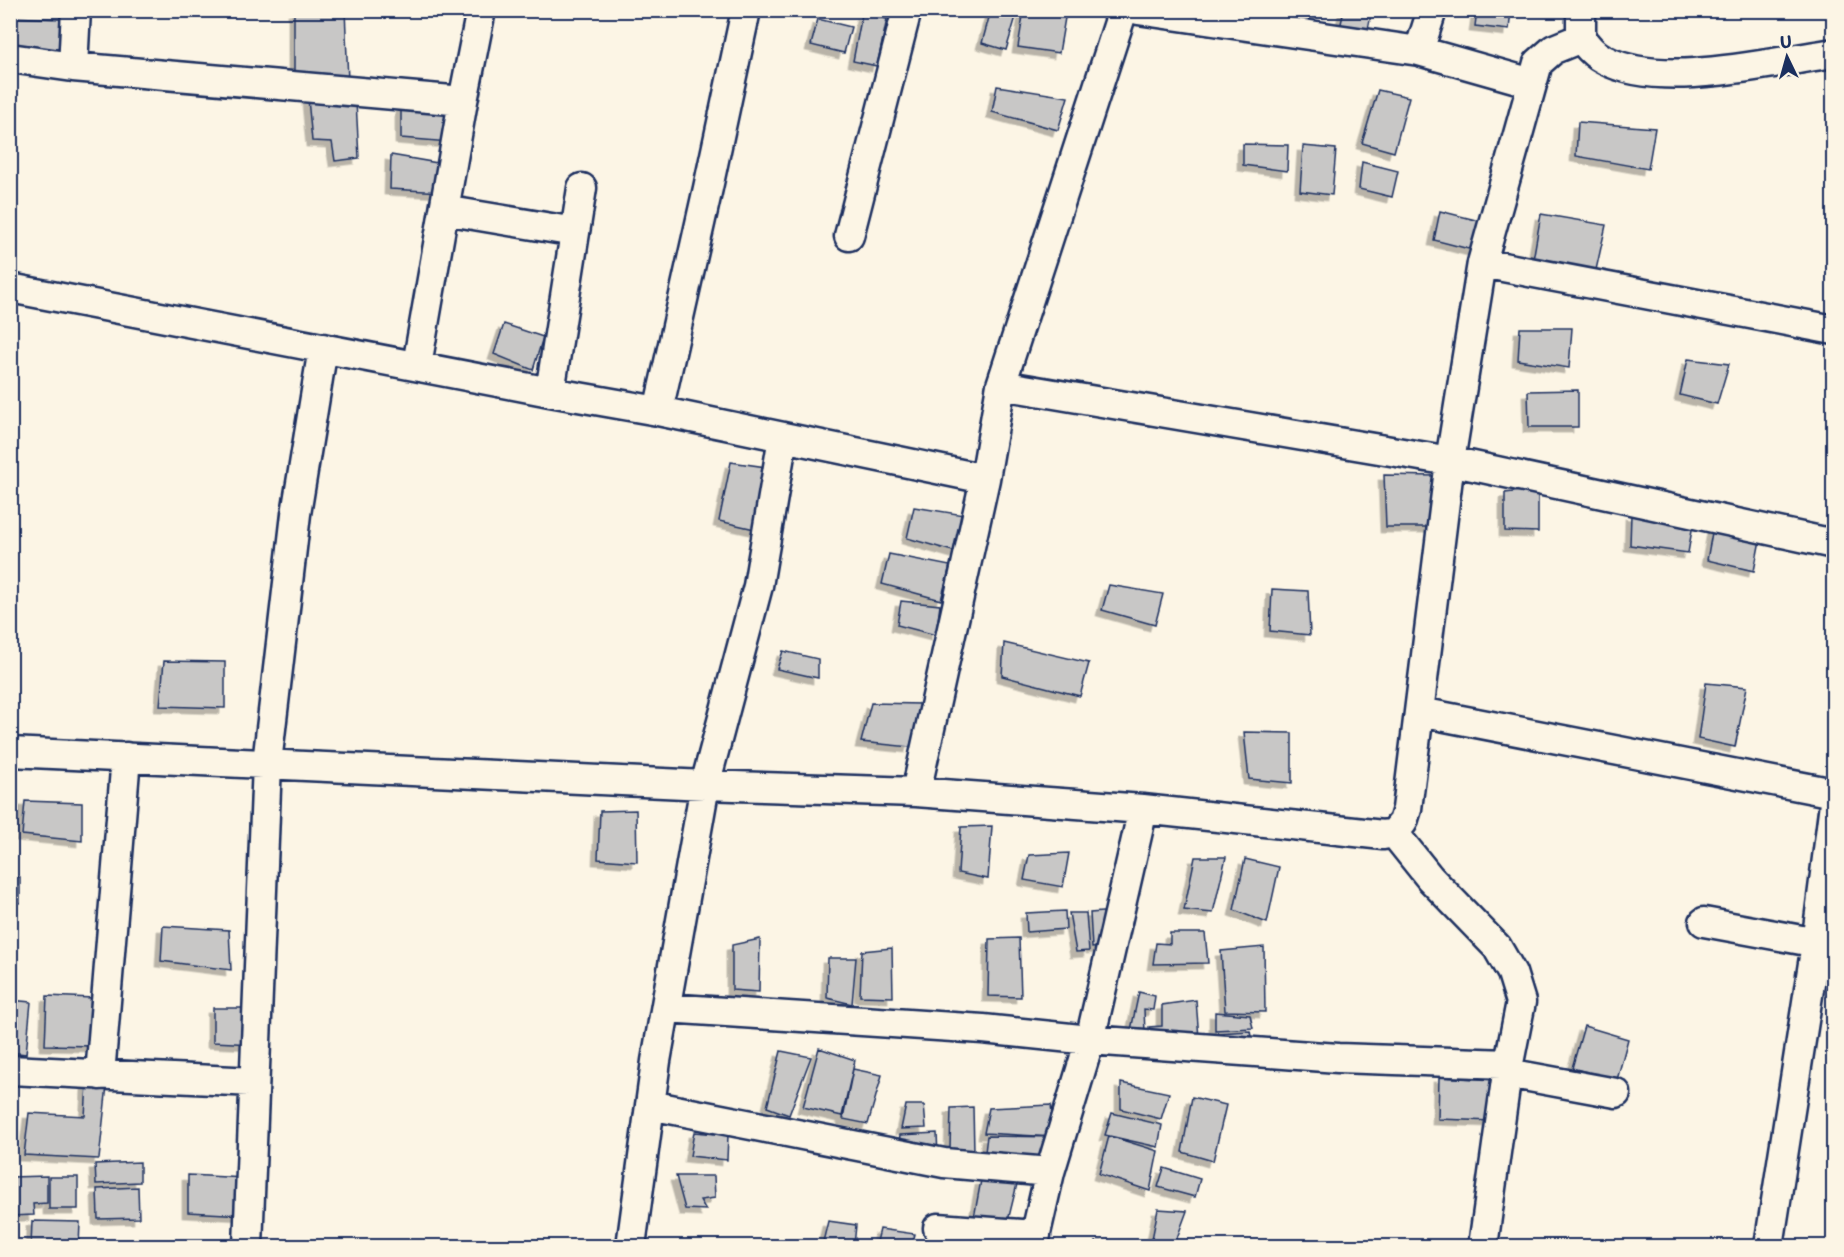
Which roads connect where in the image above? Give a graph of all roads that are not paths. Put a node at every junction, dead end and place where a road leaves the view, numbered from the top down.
1 (76, 10) edge
2 (482, 10) edge
3 (746, 10) edge
4 (907, 10) edge
5 (1123, 10) edge
6 (1138, 10) edge
7 (1432, 10) edge
8 (1581, 10) edge
9 (1581, 39) junction
10 (1419, 51) junction
11 (1833, 53) edge
12 (10, 57) edge
13 (73, 66) junction
14 (1532, 83) junction
15 (463, 101) junction
16 (582, 188) dead end
17 (444, 210) junction
18 (575, 232) junction
19 (849, 236) dead end
20 (1482, 263) junction
21 (10, 288) edge
22 (1833, 330) edge
23 (323, 348) junction
24 (417, 366) junction
25 (1001, 386) junction
26 (550, 392) junction
27 (658, 411) junction
28 (783, 437) junction
29 (1450, 461) junction
30 (985, 479) junction
31 (1833, 543) edge
32 (1420, 712) junction
33 (10, 752) edge
34 (126, 757) junction
35 (267, 763) junction
36 (705, 785) junction
37 (916, 792) junction
38 (1833, 793) edge
39 (1833, 803) edge
40 (1143, 809) junction
41 (1394, 833) junction
42 (1704, 922) dead end
43 (1825, 945) edge
44 (666, 1008) junction
45 (1090, 1040) junction
46 (1508, 1069) junction
47 (10, 1070) edge
48 (100, 1075) junction
49 (254, 1082) junction
50 (1616, 1093) dead end
51 (650, 1105) junction
52 (1050, 1172) junction
53 (938, 1228) dead end
54 (1035, 1241) edge
55 (248, 1246) edge
56 (631, 1246) edge
57 (1483, 1246) edge
58 (1769, 1246) edge

1 - 13 street
2 - 15 street
3 - 27 street
4 - 19 street
5 - 25 street
6 - 10 street
7 - 10 street
8 - 9 street
9 - 11 street
9 - 14 street
10 - 14 street
12 - 13 street
13 - 15 street
14 - 20 street
15 - 17 street
16 - 18 street
17 - 18 street
17 - 24 street
18 - 26 street
20 - 22 street
20 - 29 street
21 - 23 street
23 - 24 street
23 - 35 street
24 - 26 street
25 - 29 street
25 - 30 street
26 - 27 street
27 - 28 street
28 - 30 street
28 - 36 street
29 - 31 street
29 - 32 street
30 - 37 street
32 - 38 street
32 - 41 street
33 - 34 street
34 - 35 street
34 - 48 street
35 - 36 street
35 - 49 street
36 - 37 street
36 - 44 street
37 - 40 street
39 - 43 street
40 - 41 street
40 - 45 street
41 - 46 street
42 - 43 street
43 - 58 street
44 - 45 street
44 - 51 street
45 - 46 street
45 - 52 street
46 - 50 street
46 - 57 street
47 - 48 street
48 - 49 street
49 - 55 street
51 - 52 street
51 - 56 street
52 - 54 street
53 - 54 street

